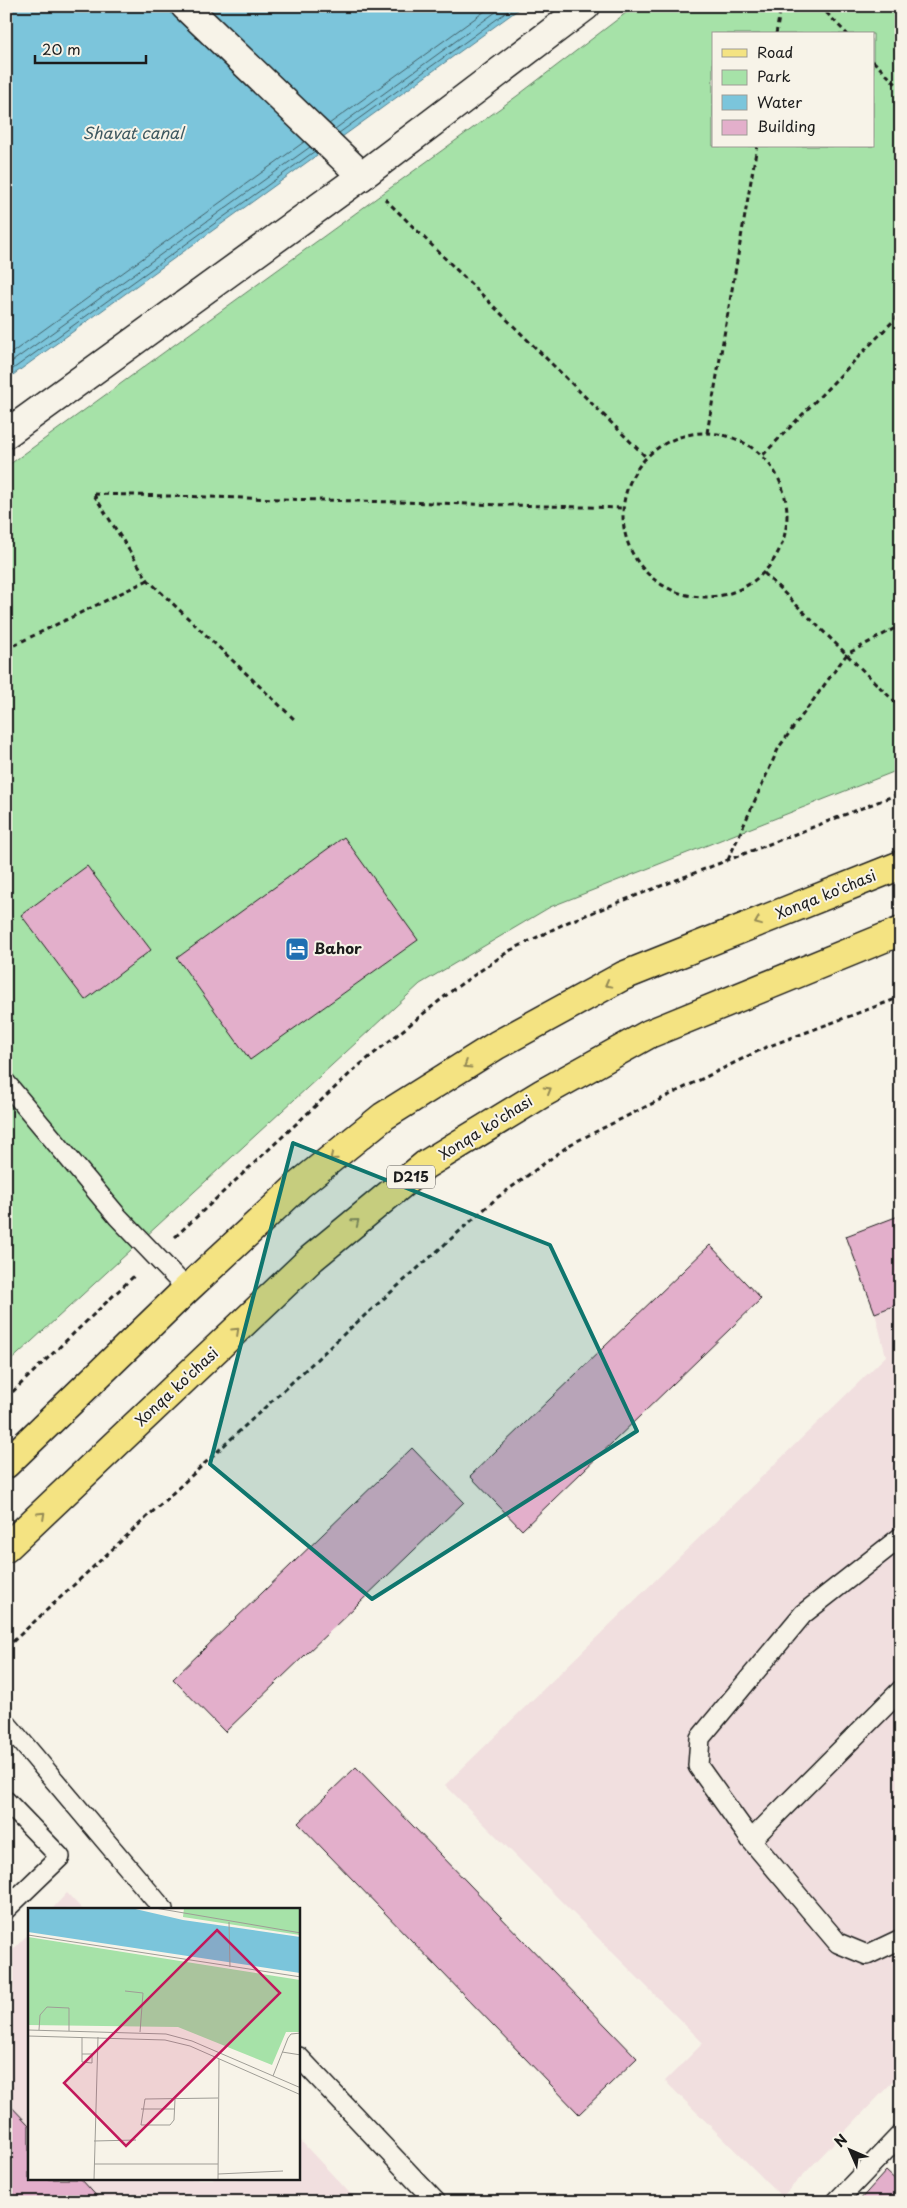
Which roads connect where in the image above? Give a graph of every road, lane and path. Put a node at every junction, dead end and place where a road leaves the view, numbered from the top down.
1 (185, 6) edge
2 (586, 6) edge
3 (781, 6) edge
4 (820, 6) edge
5 (776, 32) edge
6 (845, 32) edge
7 (874, 62) edge
8 (901, 90) edge
9 (757, 148) edge
10 (362, 176) junction
11 (901, 313) edge
12 (707, 433) junction
13 (6, 434) edge
14 (763, 455) junction
15 (646, 457) junction
16 (622, 508) junction
17 (764, 573) junction
18 (148, 580) junction
19 (901, 625) edge
20 (6, 649) edge
21 (847, 654) junction
22 (901, 708) edge
23 (294, 719) dead end
24 (727, 861) dead end
25 (901, 865) edge
26 (901, 931) edge
27 (901, 997) edge
28 (6, 1083) edge
29 (187, 1289) junction
30 (6, 1464) edge
31 (901, 1537) edge
32 (6, 1548) edge
33 (6, 1648) edge
34 (901, 1690) edge
35 (6, 1723) edge
36 (6, 1800) edge
37 (751, 1840) junction
38 (163, 1908) edge
39 (6, 1909) edge
40 (901, 1939) edge
41 (300, 2058) edge
42 (901, 2134) edge
43 (436, 2202) edge
44 (836, 2202) edge

1 - 10 street
2 - 10 street
3 - 5 path
4 - 6 path
7 - 8 path
9 - 12 path
10 - 13 street
10 - 15 path
11 - 14 path
12 - 14 path
12 - 15 path
14 - 17 path
15 - 16 path
16 - 17 path
16 - 18 path
17 - 21 path
18 - 20 path
18 - 23 path
19 - 21 path
21 - 22 path
21 - 24 path
25 -> 29 main road, Xonqa ko'chasi
32 -> 26 main road, Xonqa ko'chasi / D215
27 - 33 path
28 - 29 lane
29 - 30 main road, Xonqa ko'chasi
31 - 37 lane
34 - 37 lane
35 - 38 lane
36 - 39 lane
37 - 40 lane
41 - 43 lane
42 - 44 lane

